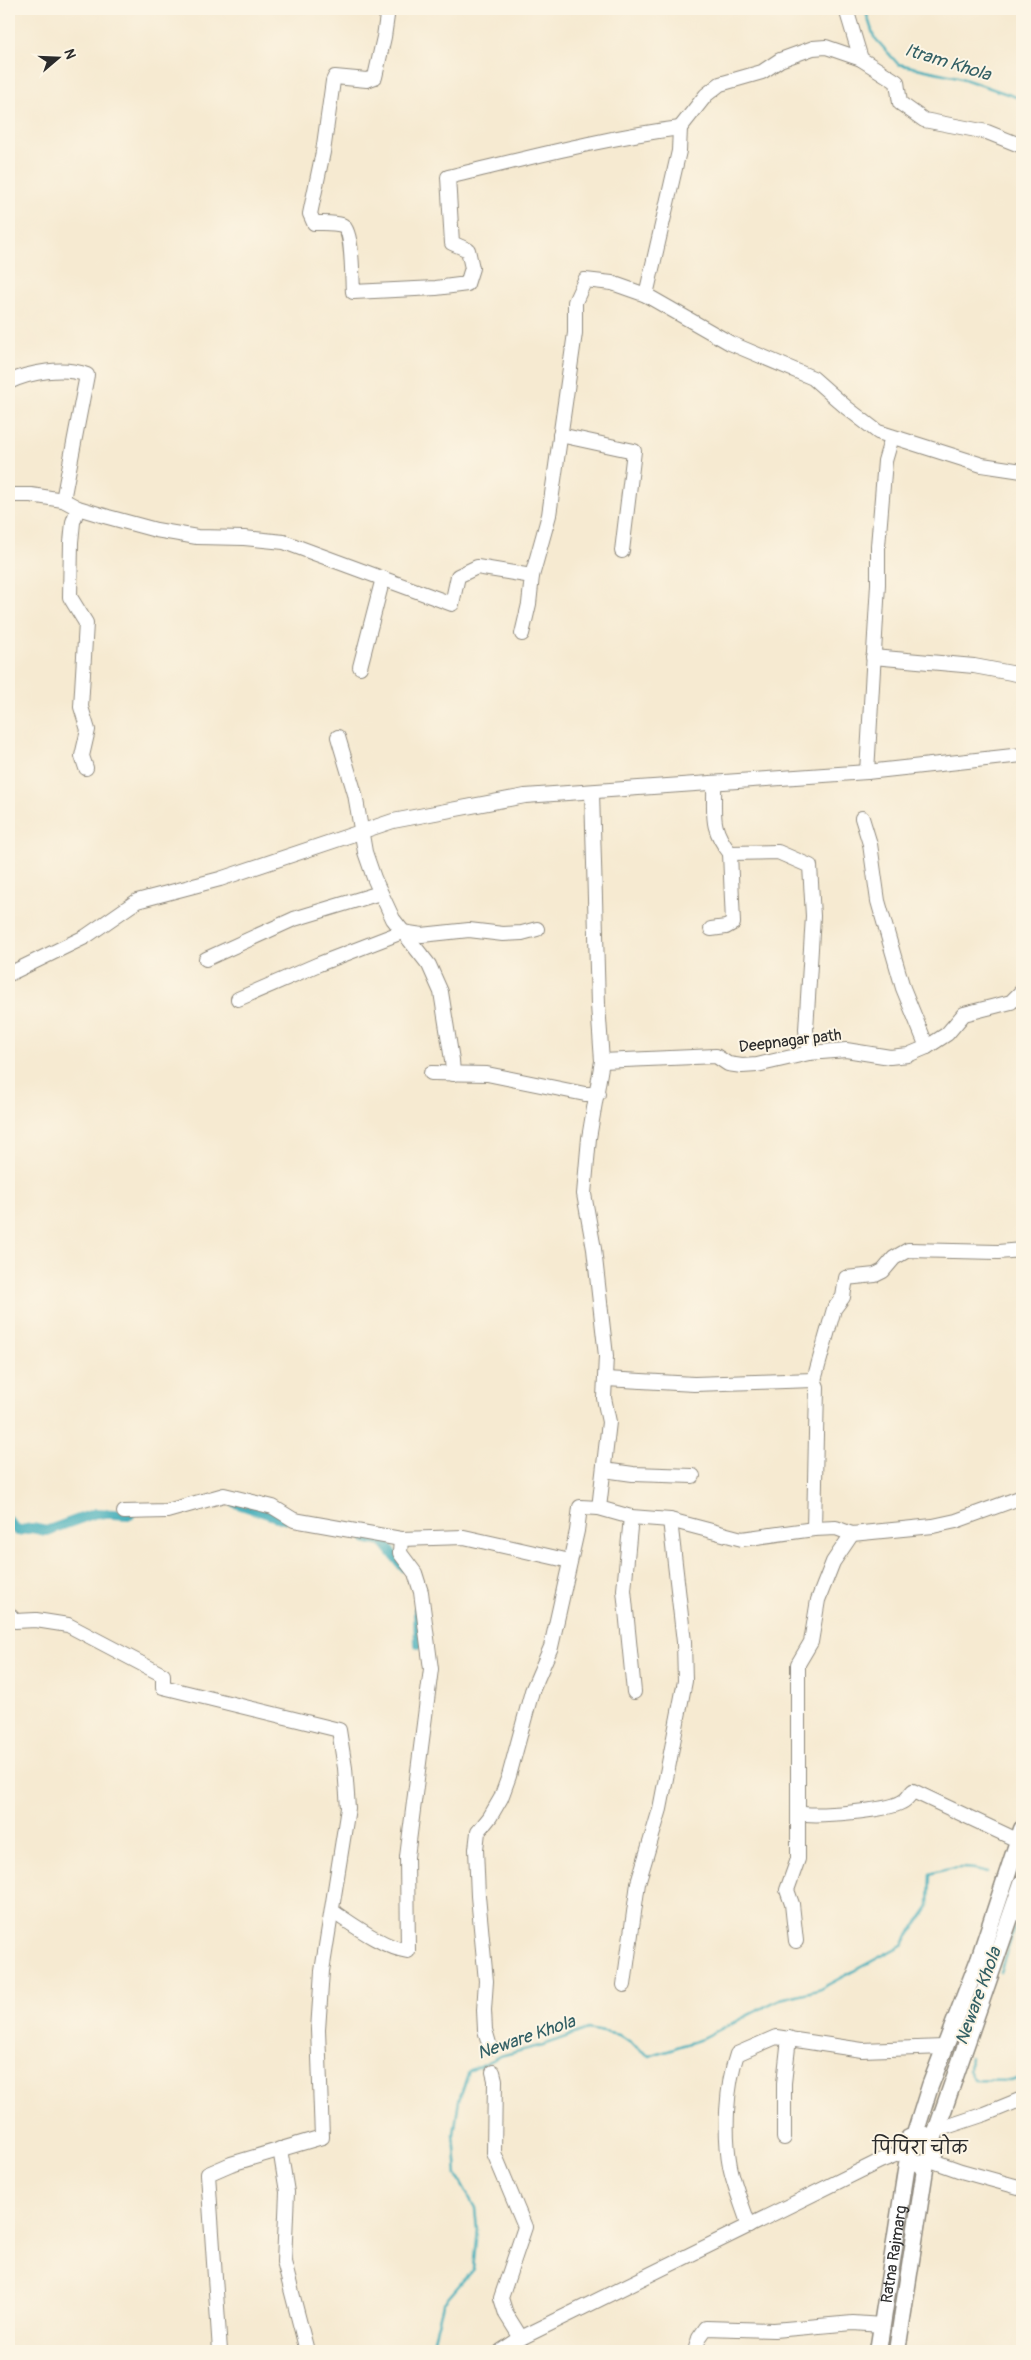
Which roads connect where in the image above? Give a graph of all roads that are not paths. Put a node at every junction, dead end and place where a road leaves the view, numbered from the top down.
1 (388, 9) edge
2 (846, 9) edge
3 (861, 59) junction
4 (680, 128) junction
5 (1022, 146) edge
6 (646, 294) junction
7 (9, 382) edge
8 (560, 435) junction
9 (892, 437) junction
10 (1022, 471) edge
11 (9, 495) edge
12 (62, 500) junction
13 (78, 508) junction
14 (622, 551) dead end
15 (532, 576) junction
16 (383, 578) junction
17 (522, 634) dead end
18 (873, 657) junction
19 (360, 667) dead end
20 (1022, 675) edge
21 (338, 737) dead end
22 (1022, 755) edge
23 (86, 768) dead end
24 (866, 772) junction
25 (714, 783) junction
26 (592, 792) junction
27 (862, 818) dead end
28 (360, 831) junction
29 (730, 854) junction
30 (380, 893) junction
31 (537, 929) dead end
32 (712, 929) dead end
33 (402, 932) junction
34 (206, 959) dead end
35 (9, 974) edge
36 (1022, 991) edge
37 (238, 999) dead end
38 (927, 1047) junction
39 (808, 1053) junction
40 (602, 1061) junction
41 (431, 1073) dead end
42 (452, 1074) junction
43 (598, 1094) junction
44 (1022, 1250) edge
45 (606, 1380) junction
46 (814, 1380) junction
47 (604, 1470) junction
48 (693, 1476) dead end
49 (1022, 1496) edge
50 (599, 1508) junction
51 (124, 1512) dead end
52 (631, 1517) junction
53 (670, 1520) junction
54 (814, 1529) junction
55 (852, 1534) junction
56 (401, 1540) junction
57 (570, 1561) junction
58 (9, 1614) edge
59 (634, 1692) dead end
60 (798, 1813) junction
61 (1020, 1835) edge
62 (1022, 1883) edge
63 (332, 1910) junction
64 (796, 1941) dead end
65 (624, 1985) dead end
66 (789, 2038) junction
67 (490, 2047) dead end
68 (944, 2047) junction
69 (493, 2072) dead end
70 (1022, 2099) edge
71 (915, 2134) junction
72 (935, 2135) junction
73 (784, 2138) dead end
74 (280, 2149) junction
75 (907, 2154) junction
76 (928, 2162) junction
77 (1022, 2188) edge
78 (749, 2226) junction
79 (882, 2325) junction
80 (521, 2338) junction
81 (220, 2351) edge
82 (307, 2351) edge
83 (501, 2351) edge
84 (695, 2351) edge
85 (878, 2351) edge
86 (897, 2351) edge

1 - 4 street
2 - 3 street
3 - 4 street
3 - 5 street
4 - 6 street
6 - 8 street
6 - 9 street
7 - 12 street
8 - 14 street
8 - 15 street
9 - 10 street
9 - 18 street
11 - 12 street
12 - 13 street
13 - 16 street
13 - 23 street
15 - 16 street
15 - 17 street
16 - 19 street
18 - 20 street
18 - 24 street
21 - 28 street
22 - 24 street
24 - 25 street
25 - 26 street
25 - 29 street
26 - 28 street
26 - 40 street
27 - 38 street
28 - 30 street
28 - 35 street
29 - 32 street
29 - 39 street
30 - 33 street
30 - 34 street
31 - 33 street
33 - 37 street
33 - 42 street
36 - 38 street, Deepnagar path
38 - 39 street, Deepnagar path
39 - 40 street, Deepnagar path
40 - 43 street
41 - 42 street
42 - 43 street
43 - 45 street
44 - 46 street
45 - 46 street
45 - 47 street
46 - 54 street
47 - 48 street
47 - 50 street
49 - 55 street
50 - 52 street
50 - 57 street
51 - 56 street
52 - 53 street
52 - 59 street
53 - 54 street
53 - 65 street
54 - 55 street
55 - 60 street
56 - 57 street
56 - 63 street
57 - 67 street
58 - 63 street
60 - 61 street
60 - 64 street
61 - 68 main road, Ratna Rajmarg
62 - 72 main road, Ratna Rajmarg
63 - 74 street
66 - 68 street
66 - 73 street
66 - 78 street
68 - 71 main road, Ratna Rajmarg
69 - 80 street
70 - 72 street
71 - 72 main road
71 - 75 main road, Ratna Rajmarg
72 - 76 main road, Ratna Rajmarg
74 - 81 street
74 - 82 street
75 - 76 main road
75 - 78 street
75 - 79 main road, Ratna Rajmarg
76 - 77 street
76 - 86 main road, Ratna Rajmarg
78 - 80 street
79 - 84 street
79 - 85 main road, Ratna Rajmarg
80 - 83 street

